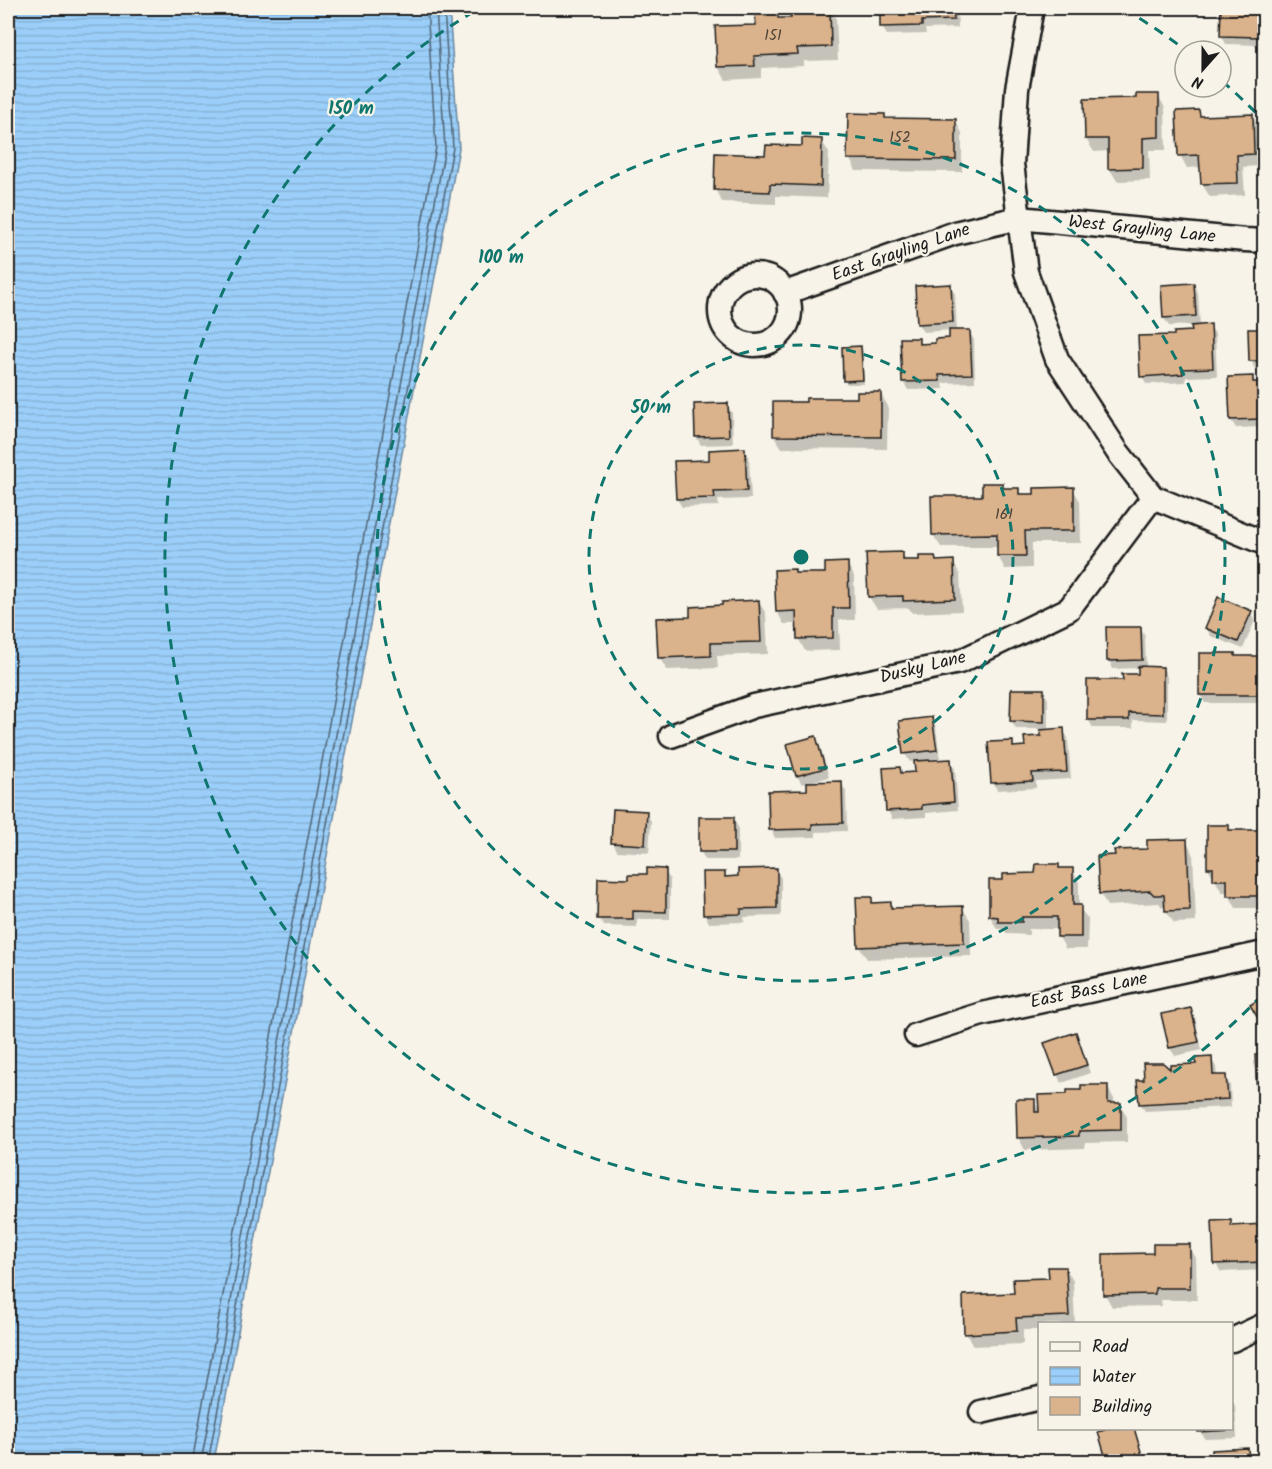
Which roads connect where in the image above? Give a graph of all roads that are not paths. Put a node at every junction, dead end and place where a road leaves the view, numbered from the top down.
1 (1032, 8) edge
2 (1019, 218) junction
3 (1264, 241) edge
4 (785, 293) dead end
5 (1153, 496) junction
6 (1264, 543) edge
7 (670, 736) dead end
8 (1264, 953) edge
9 (916, 1035) dead end
10 (1264, 1325) edge
11 (1233, 1340) edge
12 (1038, 1399) edge
13 (981, 1413) dead end

1 - 2 street
2 - 3 street, West Grayling Lane
2 - 4 street, East Grayling Lane
2 - 5 street
5 - 6 street
5 - 7 street, Dusky Lane
8 - 9 street, East Bass Lane
10 - 11 street
12 - 13 street

